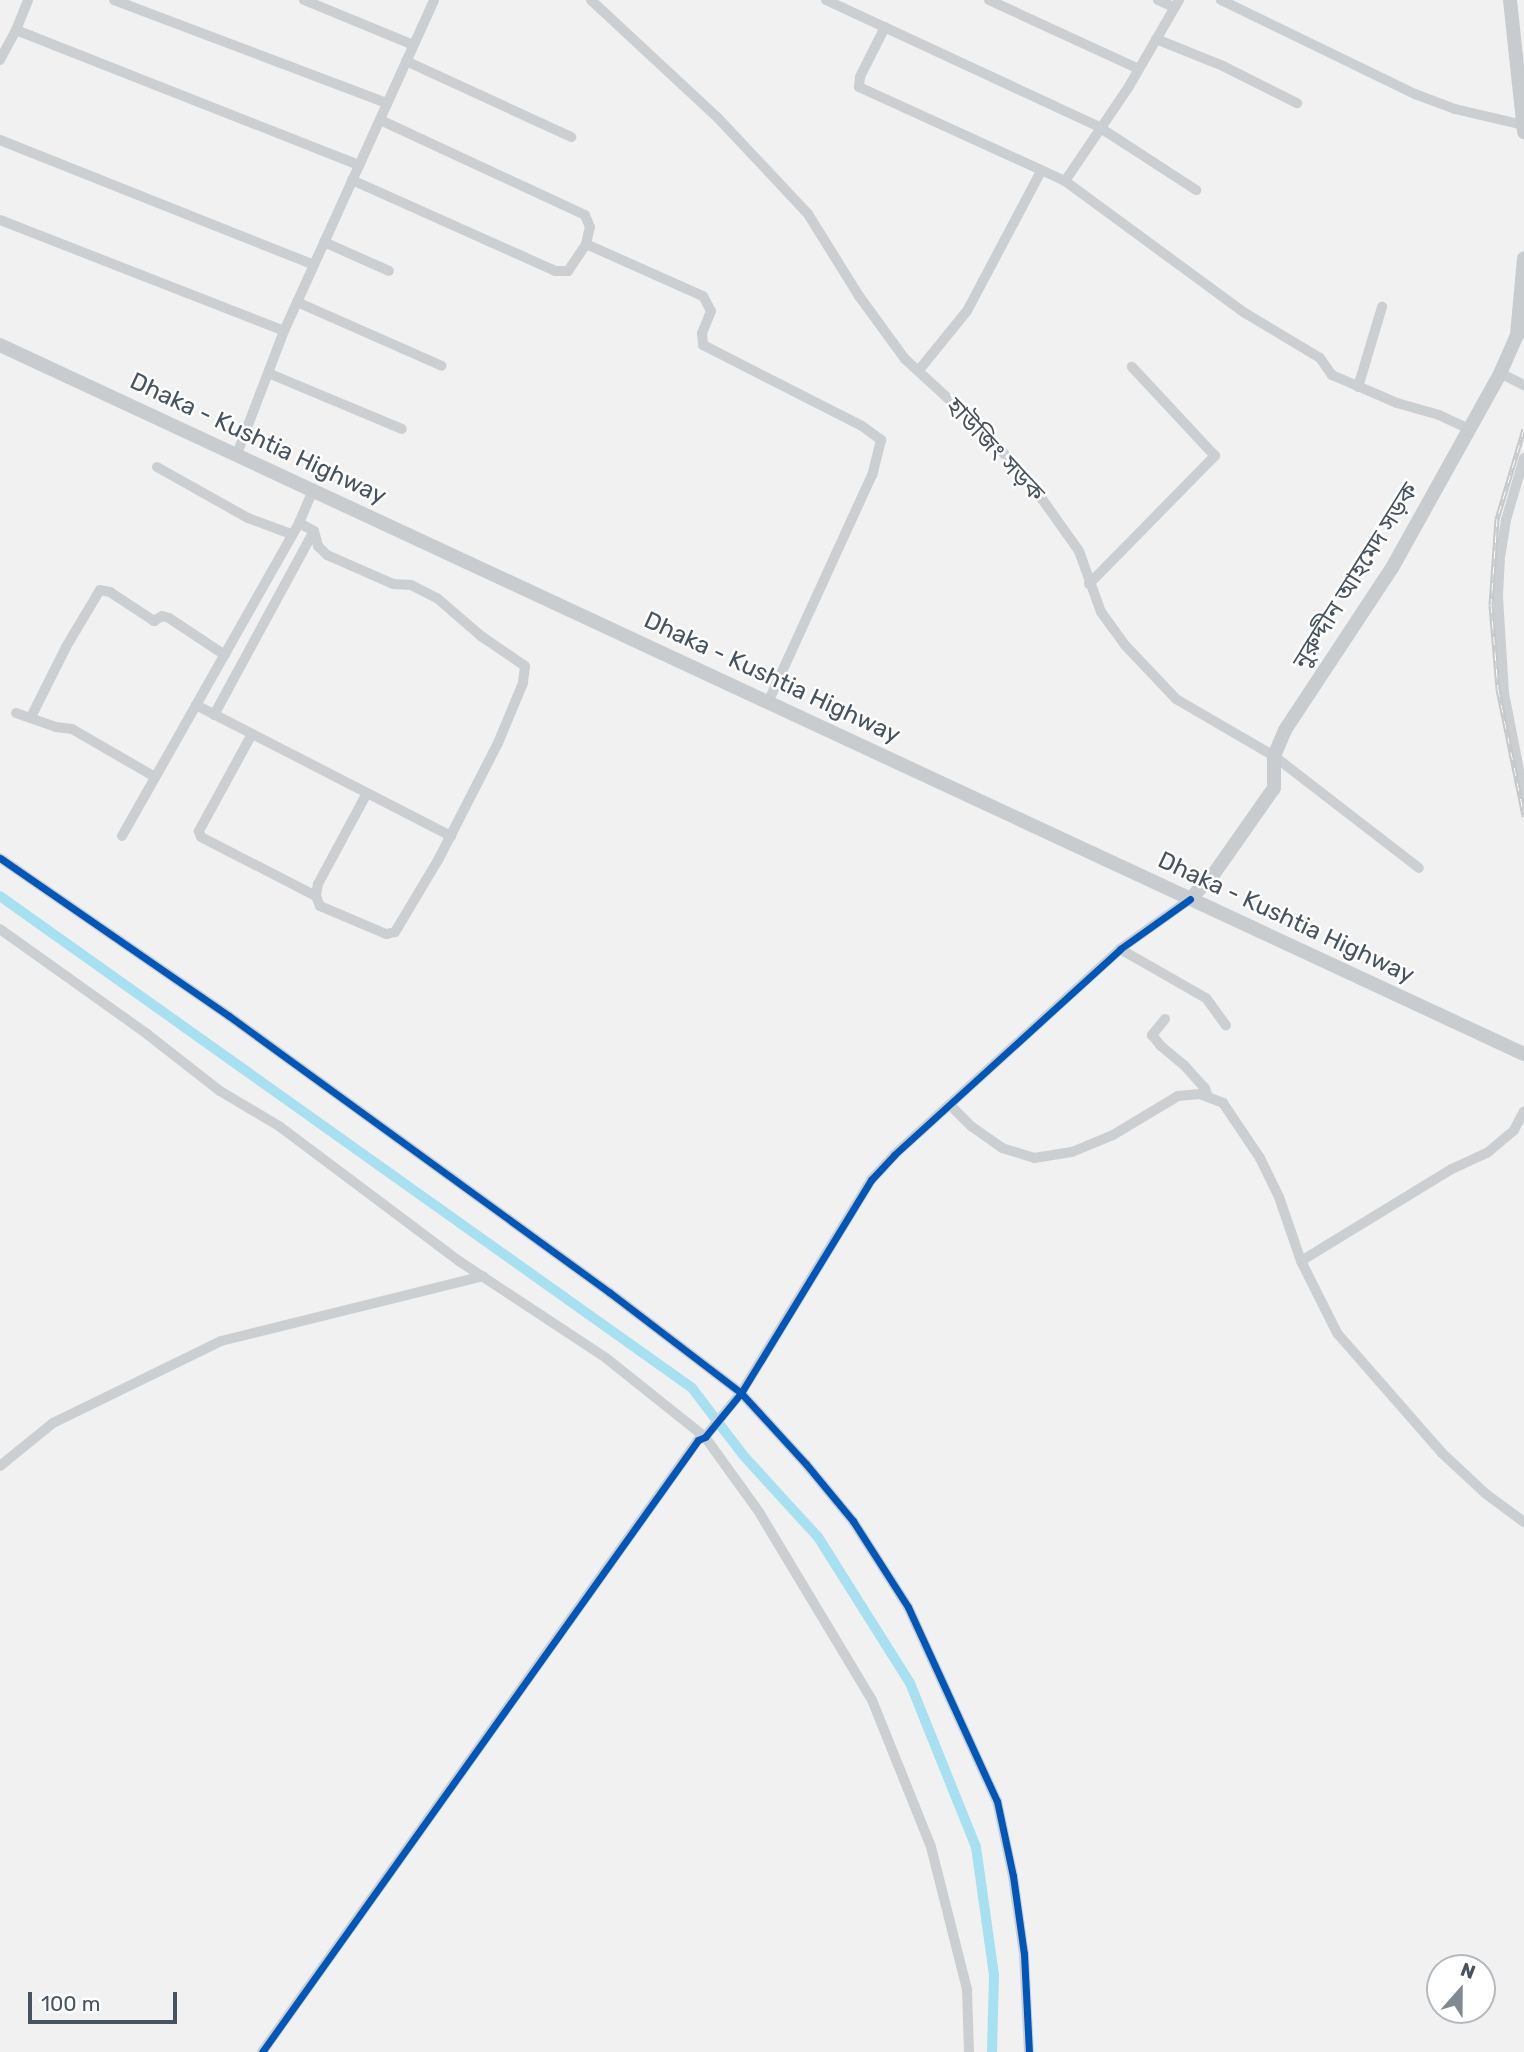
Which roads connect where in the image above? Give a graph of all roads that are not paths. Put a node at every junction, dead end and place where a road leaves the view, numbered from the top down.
1 (28, 0) edge
2 (114, 0) edge
3 (304, 0) edge
4 (434, 0) edge
5 (591, 0) edge
6 (826, 0) edge
7 (989, 0) edge
8 (1158, 0) edge
9 (1221, 0) edge
10 (1510, 0) edge
11 (1176, 4) edge
12 (885, 27) junction
13 (16, 30) junction
14 (1156, 39) junction
15 (413, 45) junction
16 (0, 60) edge
17 (407, 61) junction
18 (1139, 69) junction
19 (387, 103) junction
20 (1297, 103) dead end
21 (380, 120) junction
22 (1524, 125) edge
23 (1099, 127) junction
24 (1524, 132) edge
25 (571, 137) dead end
26 (0, 140) edge
27 (359, 165) junction
28 (1041, 171) junction
29 (352, 180) junction
30 (1065, 181) junction
31 (1196, 190) dead end
32 (0, 220) edge
33 (324, 242) junction
34 (586, 244) junction
35 (1524, 258) edge
36 (314, 265) junction
37 (389, 271) dead end
38 (297, 302) junction
39 (1382, 307) dead end
40 (284, 331) junction
41 (0, 345) edge
42 (442, 366) dead end
43 (1132, 367) dead end
44 (919, 370) junction
45 (268, 373) junction
46 (1500, 373) junction
47 (1524, 385) edge
48 (1358, 387) junction
49 (402, 429) dead end
50 (1471, 430) junction
51 (237, 454) junction
52 (1524, 458) edge
53 (158, 467) dead end
54 (313, 490) junction
55 (299, 523) junction
56 (313, 531) junction
57 (291, 534) junction
58 (1089, 584) junction
59 (225, 655) junction
60 (768, 702) junction
61 (196, 705) junction
62 (16, 713) dead end
63 (215, 715) junction
64 (31, 717) junction
65 (252, 734) junction
66 (1274, 756) junction
67 (155, 777) junction
68 (366, 794) junction
69 (1524, 796) edge
70 (122, 836) dead end
71 (451, 836) junction
72 (0, 858) edge
73 (1419, 867) dead end
74 (316, 895) junction
75 (1190, 899) junction
76 (0, 929) edge
77 (1120, 949) junction
78 (1165, 1019) dead end
79 (1226, 1026) dead end
80 (1524, 1054) edge
81 (1208, 1097) junction
82 (950, 1105) junction
83 (1524, 1111) edge
84 (1301, 1261) junction
85 (483, 1276) junction
86 (741, 1393) junction
87 (705, 1437) junction
88 (0, 1466) edge
89 (1524, 1522) edge
90 (262, 2052) edge
91 (969, 2052) edge
92 (1029, 2052) edge

1 - 13 street
2 - 19 street
3 - 15 street
4 - 15 street
5 - 44 street, হাউজিং সড়ক
6 - 12 street
7 - 18 street
8 - 11 street
9 - 22 street
10 - 22 main road
11 - 14 street
12 - 23 street
12 - 28 street
13 - 16 street
13 - 27 street
14 - 18 street
14 - 20 street
15 - 17 street
17 - 19 street
17 - 25 street
18 - 23 street
19 - 21 street
21 - 27 street
21 - 34 street
22 - 24 main road
23 - 30 street
23 - 31 street
26 - 36 street
27 - 29 street
28 - 30 street
28 - 44 street
29 - 33 street
29 - 34 street
30 - 48 street
32 - 40 street
33 - 36 street
33 - 37 street
34 - 60 street
35 - 46 main road, নুরুদ্দীন আহমেদ সড়ক
36 - 38 street
38 - 40 street
38 - 42 street
39 - 48 street
40 - 45 street
41 - 51 main road, Dhaka - Kushtia Highway
43 - 58 street
44 - 58 street, হাউজিং সড়ক
45 - 49 street
45 - 51 street
46 - 47 street
46 - 50 main road, নুরুদ্দীন আহমেদ সড়ক
48 - 50 street
50 - 66 main road, নুরুদ্দীন আহমেদ সড়ক
51 - 54 main road, Dhaka - Kushtia Highway
52 - 69 street
53 - 57 street
54 - 55 street
54 - 60 main road, Dhaka - Kushtia Highway
55 - 56 street
55 - 57 street
56 - 63 street
56 - 71 street
57 - 59 street
58 - 66 street, হাউজিং সড়ক
59 - 61 street
59 - 64 street
60 - 75 main road, Dhaka - Kushtia Highway
61 - 63 street
61 - 67 street
62 - 64 street
63 - 65 street
64 - 67 street
65 - 68 street
65 - 74 street
66 - 73 street, হাউজিং সড়ক
66 - 75 main road, নুরুদ্দীন আহমেদ সড়ক
67 - 70 street
68 - 71 street
68 - 74 street
71 - 74 street
72 - 86 street
75 - 77 street
75 - 80 main road, Dhaka - Kushtia Highway
76 - 85 street
77 - 79 street
77 - 82 street
78 - 81 street
81 - 82 street
81 - 84 street
82 - 86 street
83 - 84 street
84 - 89 street
85 - 87 street
85 - 88 street
86 - 87 street
86 - 92 street
87 - 90 street
87 - 91 street

